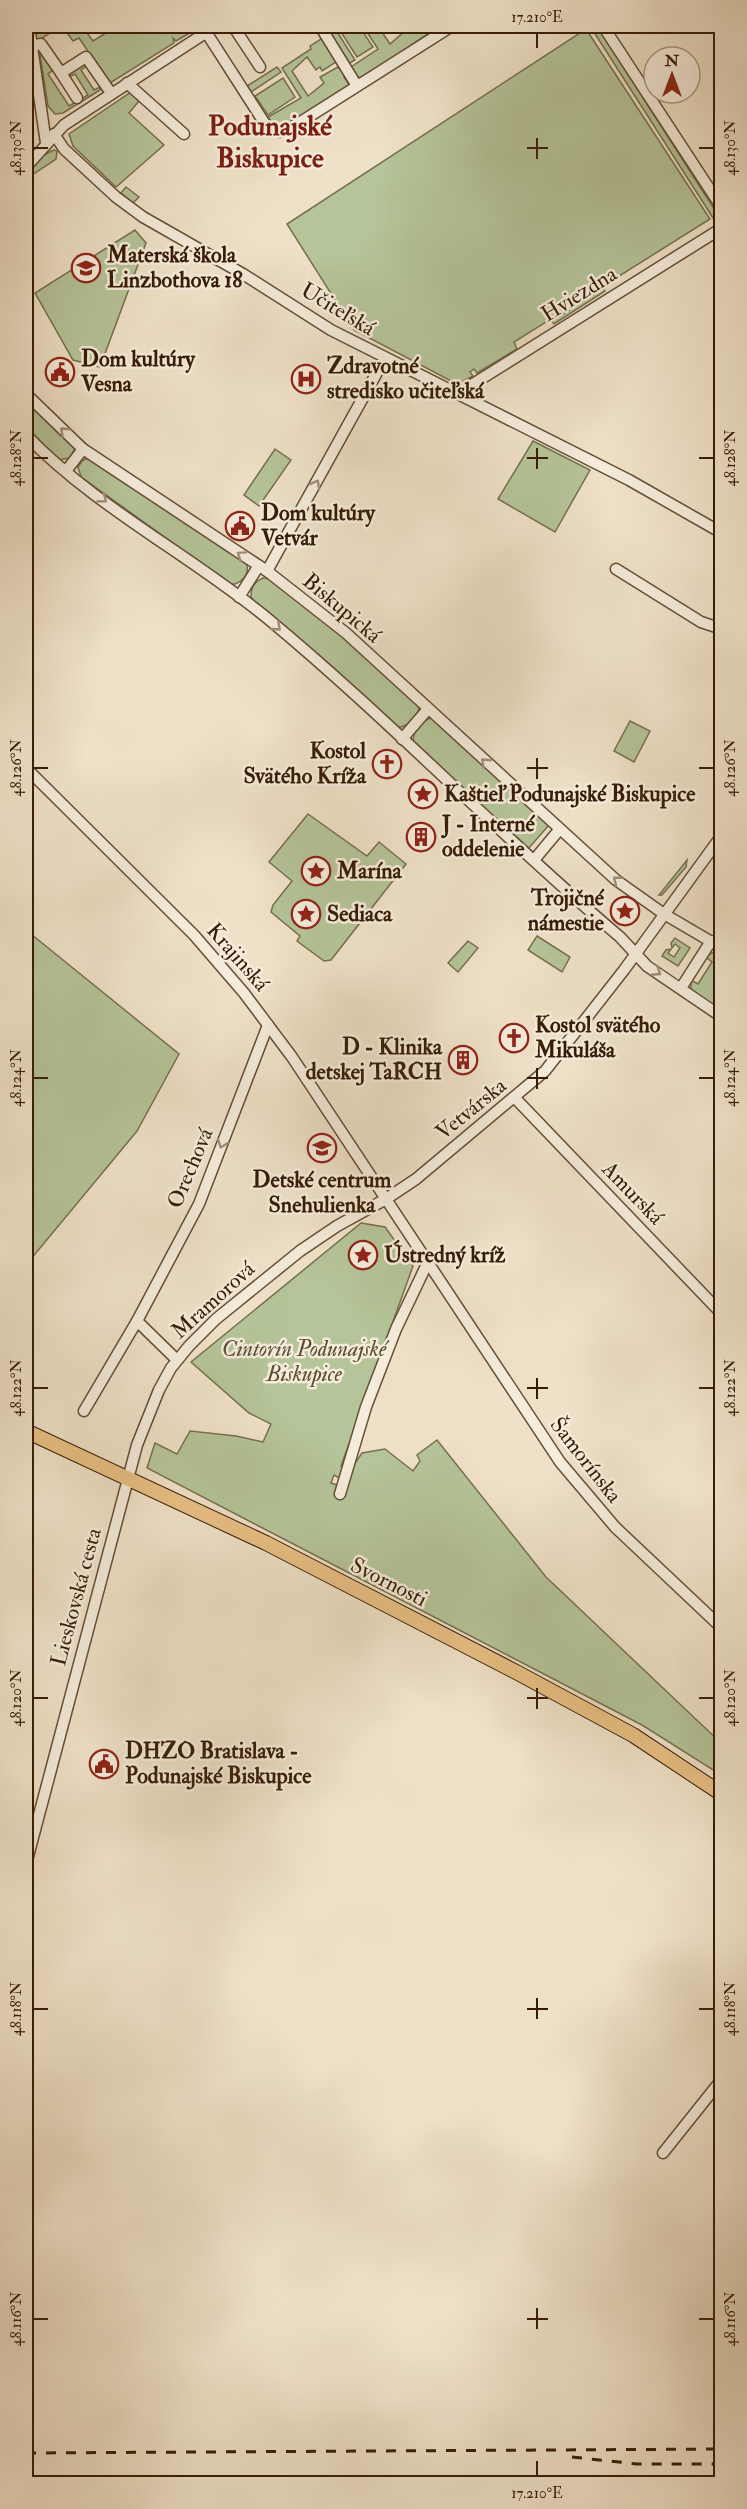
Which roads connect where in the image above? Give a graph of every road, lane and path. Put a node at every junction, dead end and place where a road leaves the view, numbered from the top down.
1 (28, 26) edge
2 (216, 26) edge
3 (233, 26) edge
4 (320, 26) edge
5 (452, 26) edge
6 (603, 26) edge
7 (437, 29) edge
8 (206, 32) junction
9 (31, 46) junction
10 (260, 67) dead end
11 (61, 73) junction
12 (127, 83) junction
13 (357, 86) junction
14 (111, 93) junction
15 (77, 98) dead end
16 (184, 134) dead end
17 (50, 139) junction
18 (26, 167) edge
19 (722, 208) edge
20 (722, 228) edge
21 (384, 358) junction
22 (26, 394) edge
23 (458, 394) junction
24 (26, 435) edge
25 (83, 448) junction
26 (66, 471) junction
27 (722, 533) edge
28 (262, 569) junction
29 (616, 569) dead end
30 (239, 597) junction
31 (722, 629) edge
32 (428, 709) junction
33 (402, 739) junction
34 (26, 768) edge
35 (559, 830) junction
36 (722, 835) edge
37 (534, 860) junction
38 (664, 914) junction
39 (711, 941) junction
40 (722, 948) edge
41 (635, 954) junction
42 (681, 988) junction
43 (722, 1017) edge
44 (268, 1025) junction
45 (515, 1098) junction
46 (386, 1199) junction
47 (427, 1264) junction
48 (722, 1314) edge
49 (136, 1321) junction
50 (177, 1360) junction
51 (84, 1411) dead end
52 (26, 1431) edge
53 (128, 1480) junction
54 (340, 1494) dead end
55 (722, 1628) edge
56 (722, 1794) edge
57 (26, 1864) edge
58 (722, 2079) edge
59 (663, 2153) dead end

1 - 9 street
2 - 8 street
3 - 10 street
4 - 13 street
5 - 7 street
6 - 19 street
7 - 13 street
8 - 12 street
8 - 13 street
9 - 11 street
9 - 17 street
11 - 14 street
11 - 15 street
12 - 14 street
12 - 16 street
14 - 17 street
17 - 18 street
17 - 21 street, Učiteľská
20 - 23 street, Hviezdna
21 - 23 street, Učiteľská
28 -> 21 street
25 -> 22 street, Biskupická
23 - 27 street, Učiteľská
24 - 26 street
25 - 26 street
28 -> 25 street, Biskupická
26 -> 30 street
28 - 30 street
28 - 32 street, Biskupická
29 - 31 street
30 -> 33 street
32 - 33 street
35 -> 32 street, Biskupická
33 - 37 street
34 - 44 street, Krajinská
35 - 37 street
38 -> 35 street
36 - 38 street, Vetvárska
37 - 41 street
38 - 39 street
38 - 41 street, Vetvárska
39 - 40 street
39 - 42 street
41 -> 42 street
41 - 45 street, Vetvárska
42 - 43 street
44 - 46 street, Krajinská
44 -> 49 street, Orechová
45 - 46 street, Vetvárska
45 - 48 street, Amurská
46 - 47 street, Šamorínska
46 - 50 street, Mramorová
47 - 54 street
47 - 55 street, Šamorínska
49 - 50 street
49 - 51 street, Orechová
50 - 53 street, Mramorová
52 - 53 main road, Svornosti
53 - 56 main road, Svornosti
53 - 57 street, Lieskovská cesta
58 - 59 street

